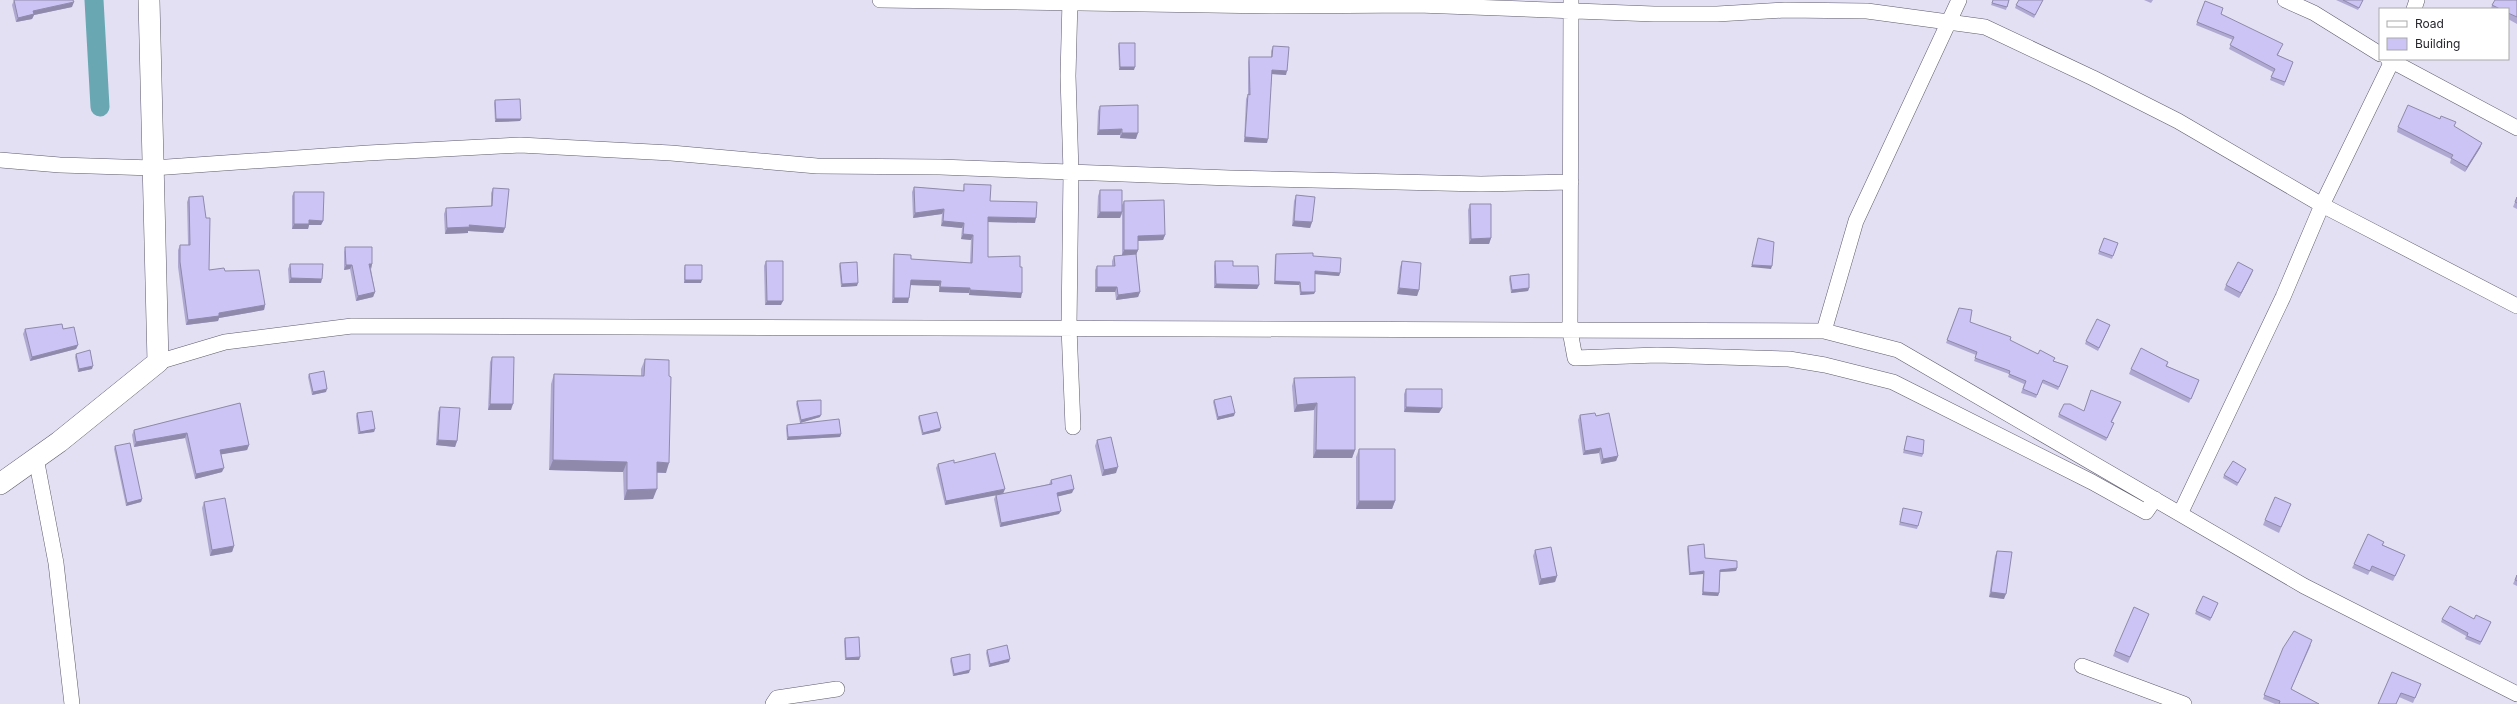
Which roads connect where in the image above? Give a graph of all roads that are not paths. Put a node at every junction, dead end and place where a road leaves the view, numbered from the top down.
1 (149, 0) edge
2 (880, 0) edge
3 (1959, 0) edge
4 (2285, 0) edge
5 (1070, 2) edge
6 (1571, 6) edge
7 (1948, 21) junction
8 (2379, 52) edge
9 (2388, 60) edge
10 (2393, 60) edge
11 (2517, 128) edge
12 (0, 160) edge
13 (153, 168) junction
14 (1071, 172) junction
15 (1571, 182) junction
16 (2322, 205) junction
17 (2517, 306) edge
18 (1069, 328) junction
19 (1570, 331) junction
20 (1824, 332) junction
21 (158, 362) junction
22 (1073, 427) dead end
23 (36, 458) junction
24 (0, 484) edge
25 (2154, 499) junction
26 (2180, 514) junction
27 (2082, 666) dead end
28 (837, 689) dead end
29 (2517, 694) edge
30 (72, 704) edge
31 (773, 704) edge
32 (2184, 704) edge

1 - 13 street
2 - 5 street
3 - 7 street
4 - 8 street
5 - 6 street
5 - 14 street
6 - 7 street
6 - 15 street
7 - 16 street
7 - 20 street
9 - 16 street
10 - 11 street
12 - 13 street
13 - 14 street
13 - 21 street
14 - 15 street
14 - 18 street
15 - 19 street
16 - 17 street
16 - 26 street
18 - 19 street
18 - 21 street
18 - 22 street
19 - 20 street
19 - 25 street
20 - 25 street
21 - 23 street
23 - 24 street
23 - 30 street
25 - 26 street
26 - 29 street
27 - 32 street
28 - 31 street

